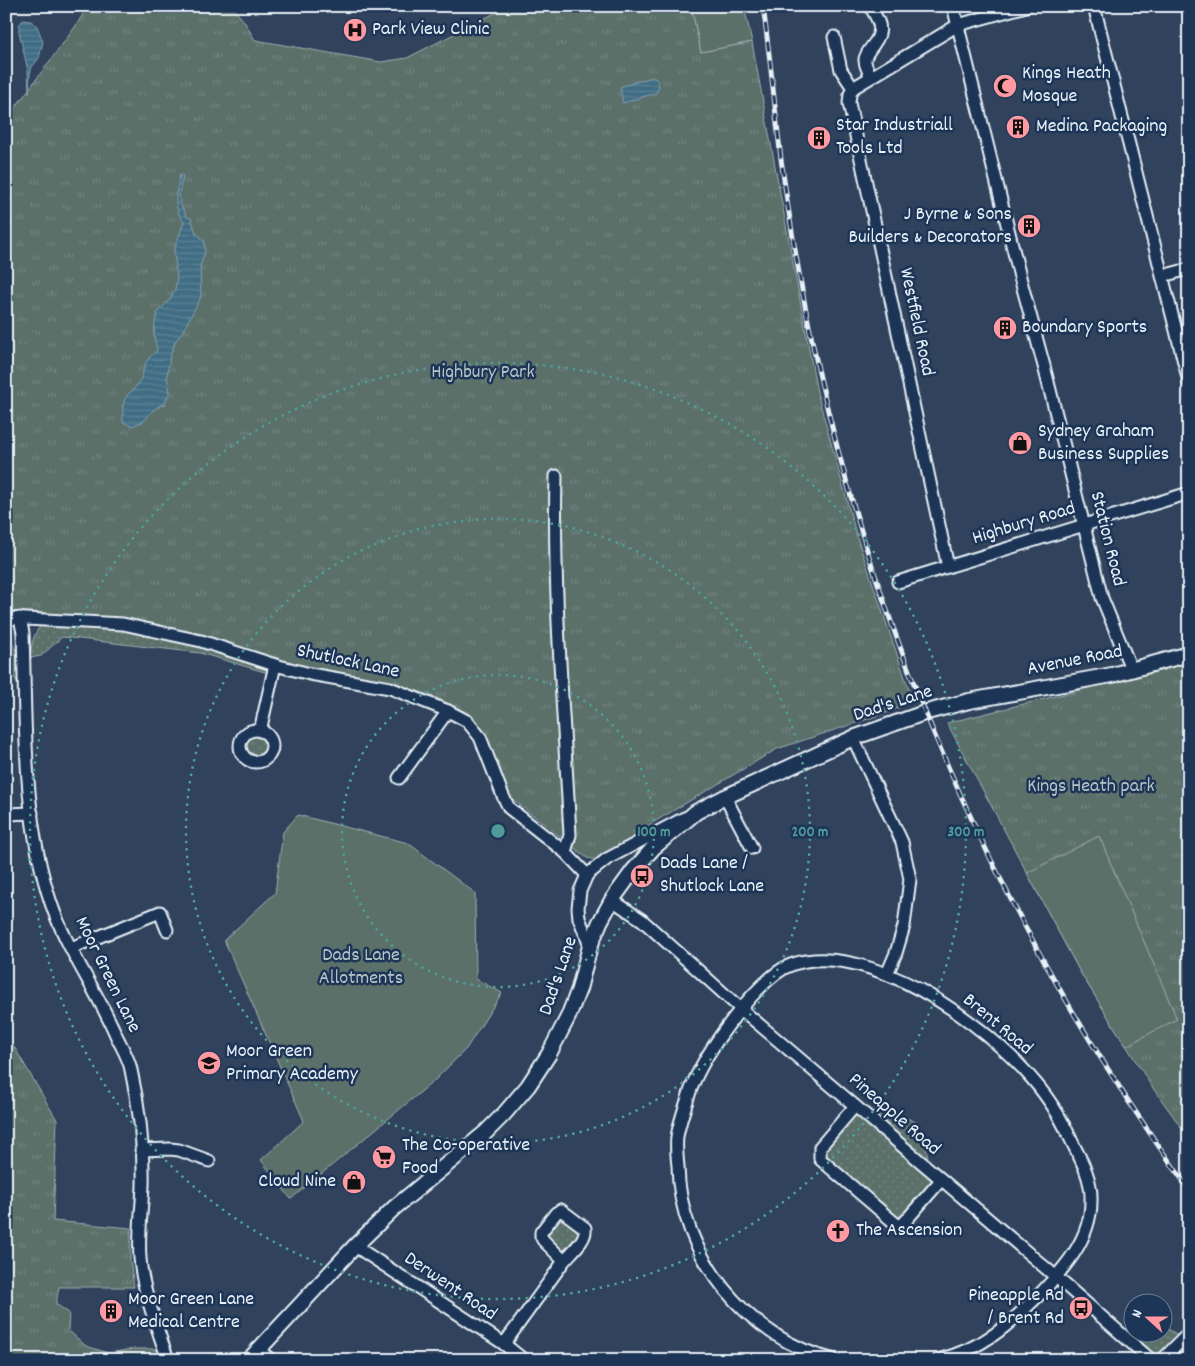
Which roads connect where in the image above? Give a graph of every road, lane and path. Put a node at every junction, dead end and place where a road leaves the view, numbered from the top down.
1 (870, 6) edge
2 (953, 6) edge
3 (1026, 6) edge
4 (1094, 6) edge
5 (958, 24) junction
6 (834, 37) dead end
7 (871, 77) junction
8 (853, 88) junction
9 (1189, 269) edge
10 (1162, 276) junction
11 (1189, 382) edge
12 (556, 476) dead end
13 (1189, 493) edge
14 (1084, 525) junction
15 (948, 567) junction
16 (898, 582) dead end
17 (6, 618) edge
18 (20, 618) junction
19 (1189, 654) edge
20 (275, 665) junction
21 (1132, 671) junction
22 (969, 701) joint
23 (448, 711) junction
24 (260, 731) dead end
25 (853, 738) junction
26 (399, 778) dead end
27 (725, 797) junction
28 (696, 812) junction
29 (32, 813) junction
30 (6, 814) edge
31 (752, 848) dead end
32 (565, 852) junction
33 (588, 875) junction
34 (612, 900) junction
35 (168, 930) dead end
36 (590, 946) junction
37 (72, 948) junction
38 (887, 974) junction
39 (741, 1009) junction
40 (855, 1106) junction
41 (141, 1150) junction
42 (209, 1161) dead end
43 (941, 1180) junction
44 (355, 1246) junction
45 (564, 1261) dead end
46 (1055, 1276) junction
47 (1189, 1333) edge
48 (504, 1344) junction
49 (253, 1354) edge
50 (945, 1359) edge
51 (168, 1360) edge
52 (271, 1360) edge
53 (524, 1360) edge
54 (835, 1360) edge
55 (1151, 1360) edge
56 (1162, 1360) edge

1 - 7 street
2 - 5 street, Station Road
3 - 5 street
4 - 10 street
5 - 7 street
5 - 14 street, Station Road
6 - 8 street
7 - 8 street
8 - 15 street, Westfield Road
9 - 10 street
10 - 11 street
12 - 32 street
13 - 14 street, Highbury Road
14 - 15 street, Highbury Road
14 - 21 street, Station Road
15 - 16 street, Highbury Road
17 - 18 street
18 - 20 street, Shutlock Lane
18 - 29 street, Moor Green Lane
19 - 21 street, Avenue Road
20 - 23 street, Shutlock Lane
20 - 24 street
21 - 22 street, Avenue Road
22 - 25 street, Dad's Lane
23 - 26 street
23 - 32 street, Shutlock Lane
25 - 27 street, Dad's Lane
25 - 38 street
27 - 28 street, Dad's Lane
27 - 31 street
28 - 33 street
28 - 34 street, Dad's Lane
29 - 30 street
29 - 37 street, Moor Green Lane
32 - 33 street, Shutlock Lane
33 - 36 street
34 - 36 street, Dad's Lane
34 - 39 street, Pineapple Road
35 - 37 street
36 - 44 street, Dad's Lane
37 - 41 street, Moor Green Lane
38 - 39 street, Brent Road
38 - 46 street, Brent Road
39 - 40 street, Pineapple Road
39 - 54 street, Brent Road
40 - 43 street, Pineapple Road
40 - 43 street
41 - 42 street
41 - 51 street, Moor Green Lane
43 - 46 street, Pineapple Road
44 - 48 street, Derwent Road
44 - 49 street, Dad's Lane
45 - 48 street
46 - 50 street, Brent Road
46 - 55 street, Pineapple Road
47 - 56 street
48 - 53 street, Derwent Road
49 - 52 street

